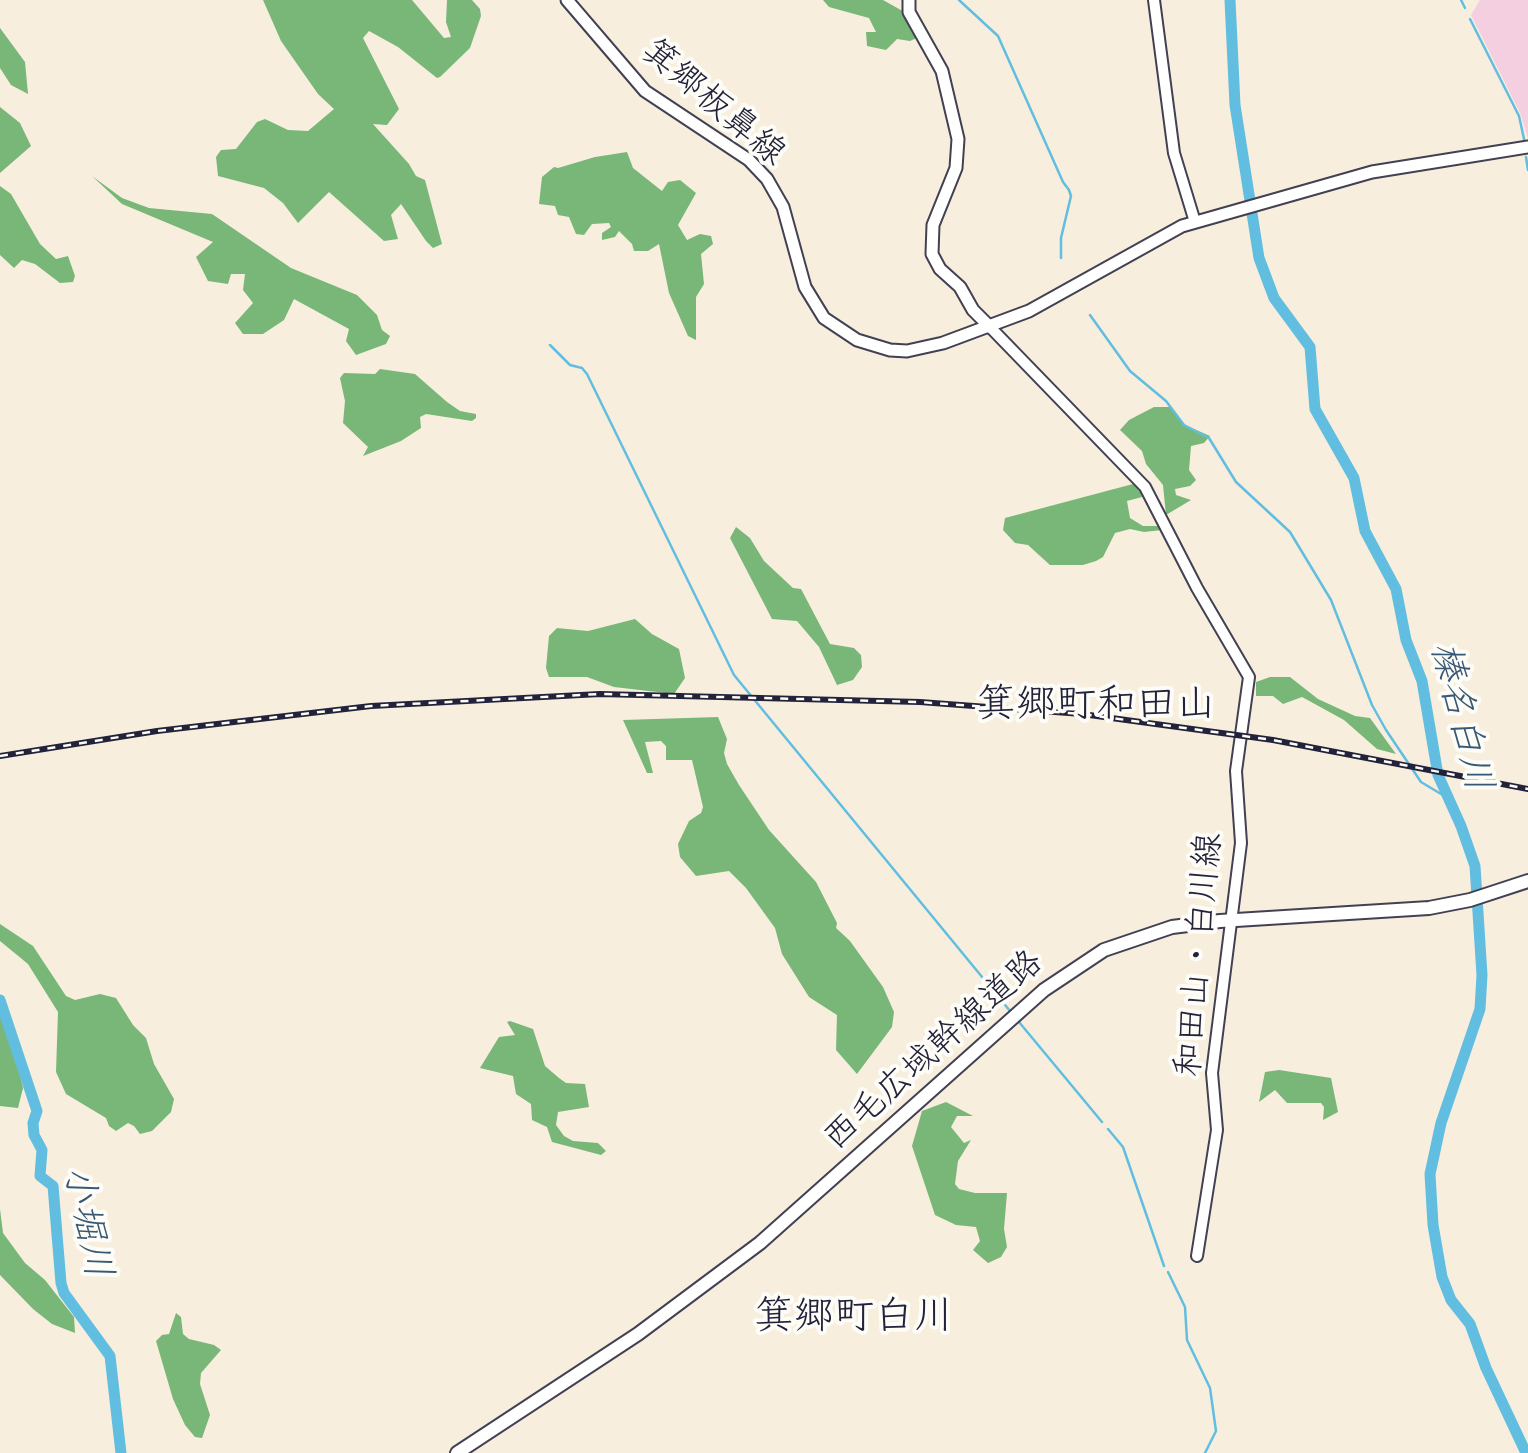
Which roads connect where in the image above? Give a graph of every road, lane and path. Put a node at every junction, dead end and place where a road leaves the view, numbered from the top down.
1 (567, 0) edge
2 (908, 0) edge
3 (1154, 0) edge
4 (1528, 148) edge
5 (1196, 222) junction
6 (990, 327) junction
7 (1528, 881) edge
8 (1232, 920) junction
9 (1197, 1256) dead end
10 (457, 1453) edge

1 - 6 main road, 箕郷板鼻線
2 - 6 main road
3 - 5 street
4 - 5 main road, 箕郷板鼻線
5 - 6 main road, 箕郷板鼻線
6 - 8 street, 和田山・白川線
7 - 8 main road, 西毛広域幹線道路
8 - 9 street, 和田山・白川線
8 - 10 main road, 西毛広域幹線道路

